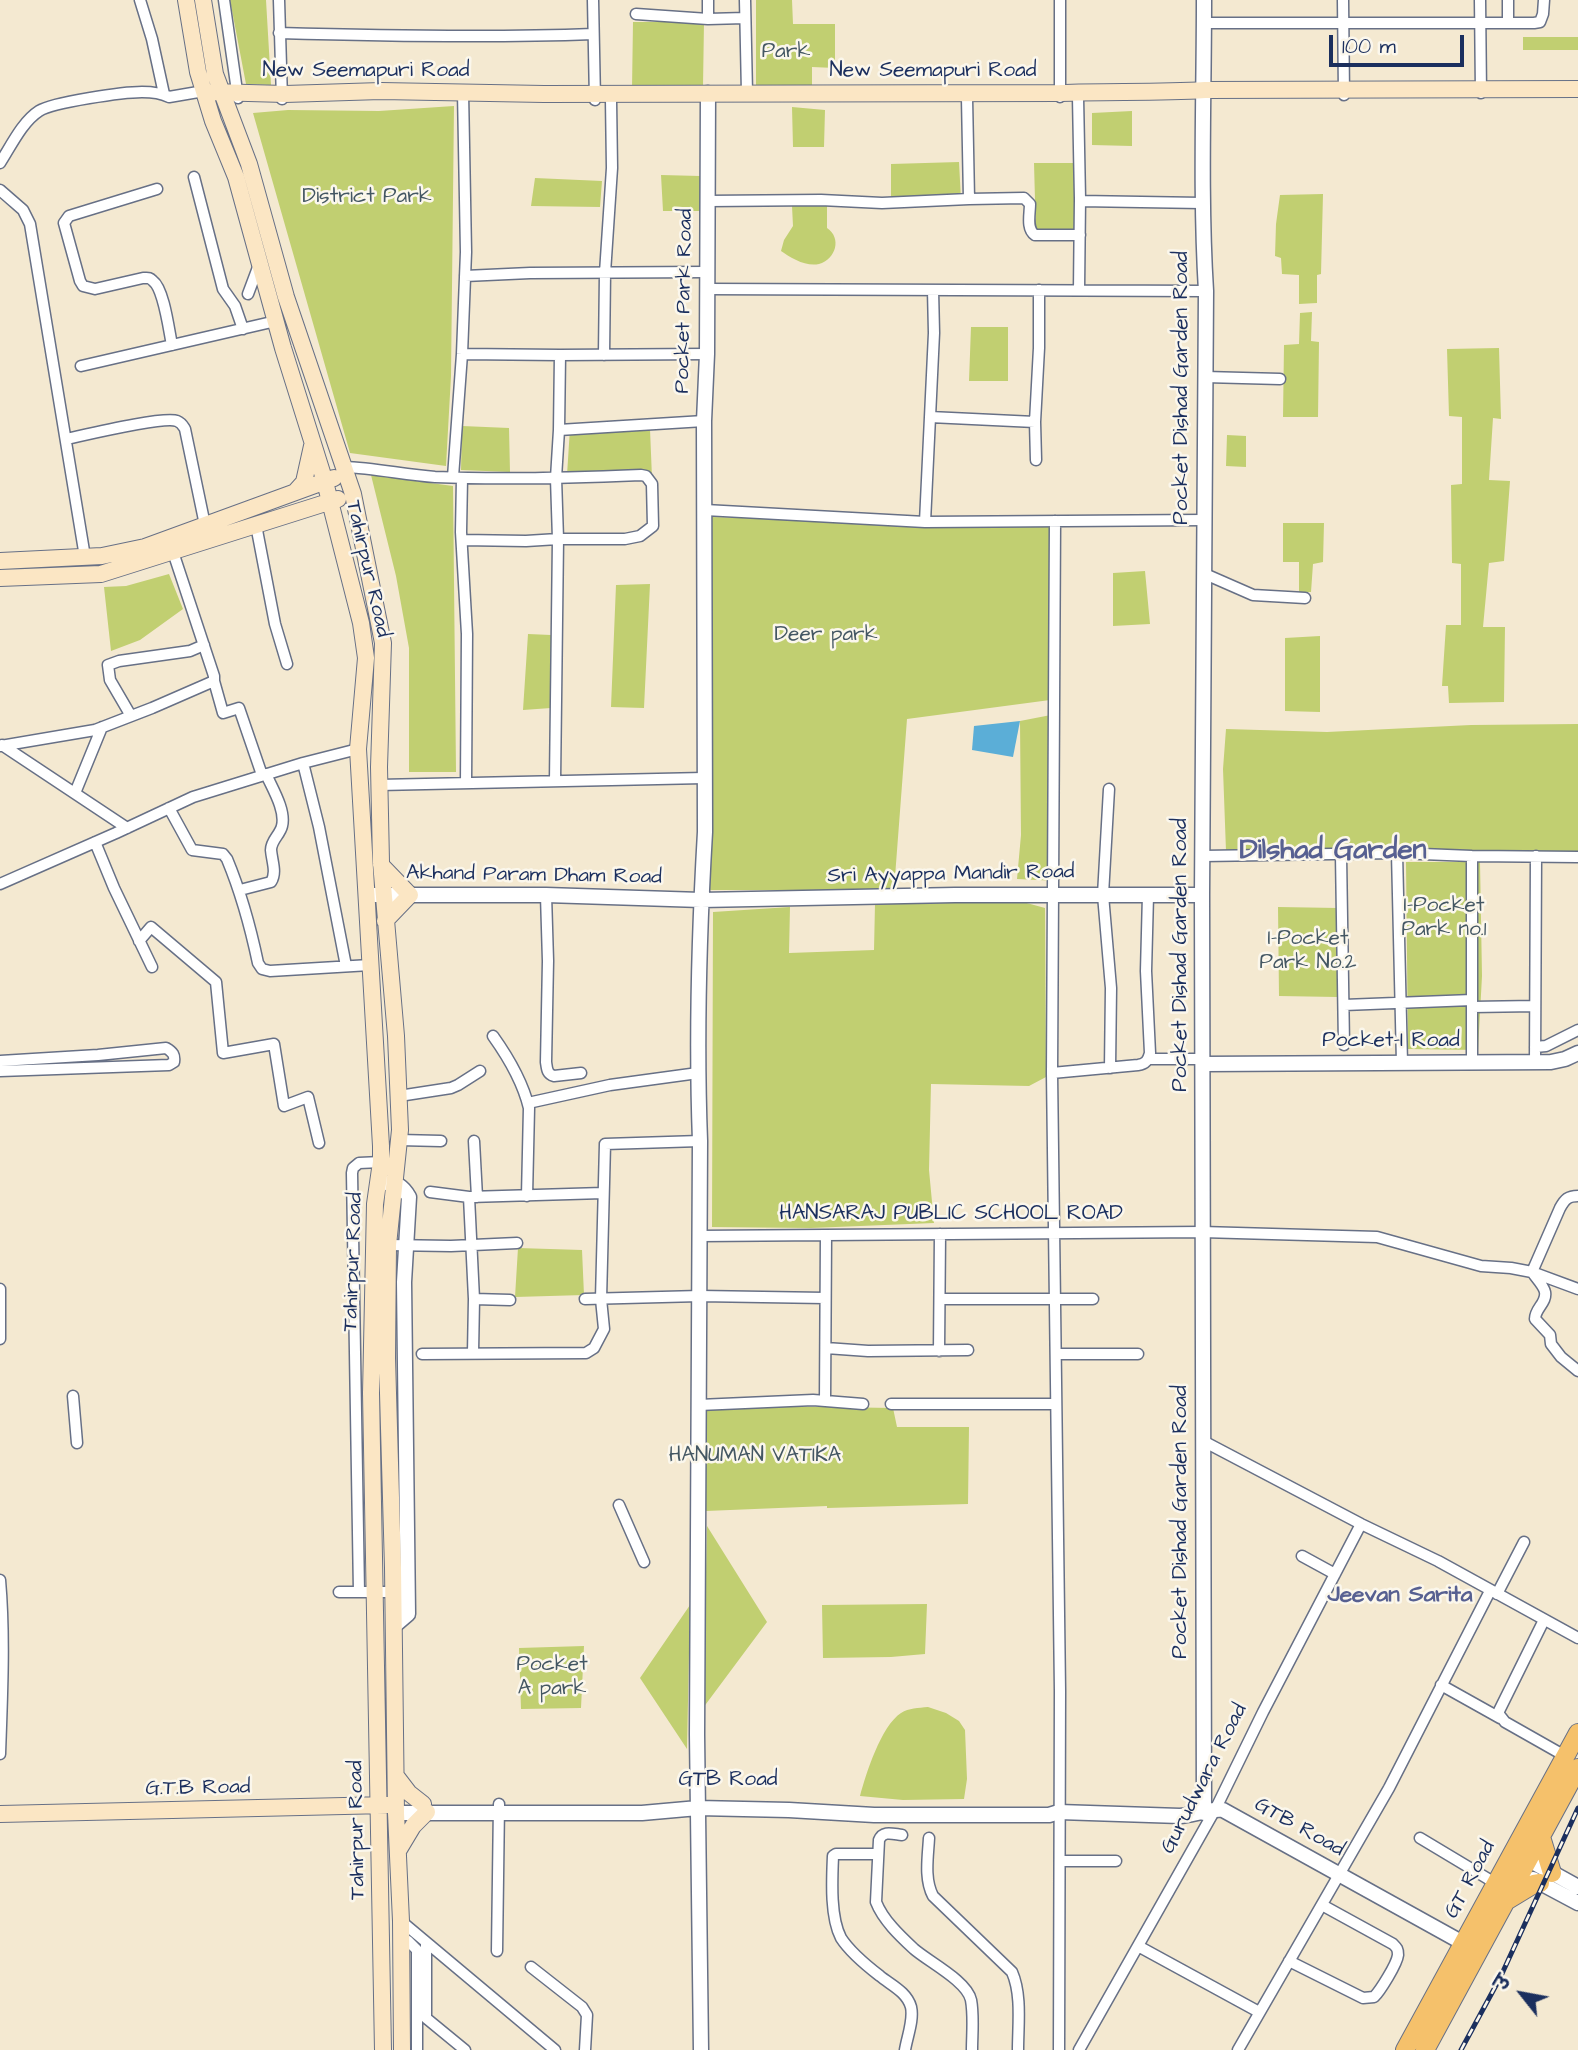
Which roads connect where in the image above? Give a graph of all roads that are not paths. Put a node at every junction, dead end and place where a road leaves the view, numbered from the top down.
1 (140, 0) edge
2 (186, 0) edge
3 (203, 0) edge
4 (223, 0) edge
5 (279, 0) edge
6 (593, 0) edge
7 (708, 0) edge
8 (745, 0) edge
9 (1060, 0) edge
10 (1204, 0) edge
11 (1343, 0) edge
12 (1480, 0) edge
13 (1508, 0) edge
14 (1544, 0) edge
15 (636, 14) dead end
16 (745, 18) junction
17 (708, 19) junction
18 (1204, 23) junction
19 (1343, 23) junction
20 (1481, 23) junction
21 (1508, 23) junction
22 (279, 33) junction
23 (593, 34) junction
24 (1578, 89) edge
25 (1481, 92) junction
26 (747, 93) junction
27 (1344, 93) junction
28 (164, 94) junction
29 (1205, 94) junction
30 (1060, 95) junction
31 (206, 96) junction
32 (463, 96) junction
33 (708, 96) junction
34 (1578, 96) edge
35 (231, 97) junction
36 (281, 97) junction
37 (1078, 97) junction
38 (600, 98) junction
39 (967, 98) junction
40 (0, 163) edge
41 (194, 177) dead end
42 (157, 189) dead end
43 (0, 190) edge
44 (969, 199) junction
45 (708, 201) junction
46 (1080, 201) junction
47 (1202, 203) junction
48 (1080, 235) junction
49 (260, 262) junction
50 (707, 272) junction
51 (605, 273) junction
52 (465, 276) junction
53 (707, 289) junction
54 (933, 290) junction
55 (1039, 290) junction
56 (1079, 290) junction
57 (1206, 291) junction
58 (248, 294) dead end
59 (276, 321) junction
60 (243, 329) junction
61 (172, 345) junction
62 (462, 354) junction
63 (707, 354) junction
64 (560, 355) junction
65 (604, 355) junction
66 (82, 366) dead end
67 (1205, 377) junction
68 (1280, 379) dead end
69 (930, 417) junction
70 (704, 421) junction
71 (1035, 422) junction
72 (559, 430) junction
73 (66, 439) junction
74 (312, 440) junction
75 (1036, 460) dead end
76 (345, 470) junction
77 (458, 478) junction
78 (555, 478) junction
79 (325, 482) junction
80 (295, 492) junction
81 (353, 495) junction
82 (330, 502) junction
83 (705, 510) junction
84 (1205, 520) junction
85 (1055, 521) junction
86 (925, 522) junction
87 (205, 525) junction
88 (256, 525) junction
89 (558, 539) junction
90 (462, 540) junction
91 (173, 552) junction
92 (85, 557) junction
93 (0, 561) edge
94 (1205, 574) junction
95 (0, 578) edge
96 (1305, 598) dead end
97 (204, 645) junction
98 (287, 664) dead end
99 (214, 681) junction
100 (131, 716) junction
101 (102, 727) junction
102 (1, 746) edge
103 (358, 749) junction
104 (303, 763) junction
105 (264, 775) junction
106 (704, 778) junction
107 (555, 781) junction
108 (466, 783) junction
109 (379, 785) junction
110 (1109, 789) dead end
111 (75, 793) junction
112 (169, 808) junction
113 (127, 828) junction
114 (95, 842) junction
115 (1398, 853) junction
116 (1342, 855) junction
117 (1203, 856) junction
118 (1472, 856) junction
119 (1536, 856) junction
120 (1578, 857) edge
121 (381, 865) junction
122 (0, 884) edge
123 (240, 890) junction
124 (375, 895) junction
125 (410, 895) junction
126 (546, 895) junction
127 (1052, 895) junction
128 (1103, 895) junction
129 (1147, 895) junction
130 (1202, 895) junction
131 (701, 900) junction
132 (385, 921) junction
133 (139, 941) junction
134 (370, 965) junction
135 (346, 966) junction
136 (152, 967) dead end
137 (1399, 1003) junction
138 (1472, 1004) junction
139 (1344, 1005) junction
140 (1535, 1006) junction
141 (1578, 1030) edge
142 (492, 1037) dead end
143 (1344, 1045) dead end
144 (1535, 1047) junction
145 (1578, 1053) edge
146 (1148, 1059) junction
147 (0, 1061) edge
148 (1204, 1061) junction
149 (1535, 1062) junction
150 (1402, 1063) junction
151 (1472, 1063) junction
152 (1110, 1068) junction
153 (0, 1071) edge
154 (480, 1071) dead end
155 (581, 1073) dead end
156 (698, 1073) junction
157 (1052, 1073) junction
158 (398, 1096) junction
159 (528, 1103) junction
160 (399, 1140) junction
161 (474, 1140) dead end
162 (441, 1141) dead end
163 (700, 1142) junction
164 (319, 1143) dead end
165 (381, 1162) junction
166 (386, 1183) junction
167 (430, 1192) dead end
168 (603, 1193) junction
169 (527, 1196) junction
170 (1578, 1196) edge
171 (473, 1197) junction
172 (1202, 1232) junction
173 (1053, 1233) junction
174 (940, 1234) junction
175 (826, 1235) junction
176 (700, 1236) junction
177 (517, 1243) dead end
178 (388, 1245) junction
179 (406, 1245) junction
180 (472, 1245) junction
181 (1532, 1272) junction
182 (0, 1289) edge
183 (1578, 1289) edge
184 (700, 1296) junction
185 (585, 1298) dead end
186 (825, 1298) junction
187 (474, 1299) junction
188 (601, 1299) junction
189 (940, 1299) junction
190 (1054, 1299) junction
191 (1093, 1299) dead end
192 (510, 1300) dead end
193 (0, 1339) edge
194 (826, 1348) junction
195 (968, 1350) dead end
196 (939, 1351) junction
197 (473, 1353) junction
198 (422, 1354) dead end
199 (1056, 1354) junction
200 (1138, 1354) dead end
201 (1578, 1371) edge
202 (72, 1395) dead end
203 (825, 1401) junction
204 (863, 1404) dead end
205 (891, 1404) dead end
206 (1056, 1404) junction
207 (699, 1405) junction
208 (380, 1438) junction
209 (1203, 1441) junction
210 (77, 1443) dead end
211 (619, 1506) dead end
212 (1361, 1524) junction
213 (1524, 1542) dead end
214 (1301, 1556) dead end
215 (400, 1559) junction
216 (644, 1562) dead end
217 (1335, 1574) junction
218 (0, 1580) edge
219 (339, 1592) dead end
220 (367, 1592) junction
221 (393, 1592) junction
222 (1494, 1592) junction
223 (1544, 1620) junction
224 (394, 1626) junction
225 (1578, 1638) edge
226 (1441, 1685) junction
227 (1500, 1718) junction
228 (1578, 1733) edge
229 (0, 1754) edge
230 (1572, 1762) edge
231 (396, 1776) junction
232 (0, 1801) edge
233 (698, 1803) junction
234 (425, 1808) junction
235 (396, 1809) junction
236 (499, 1809) junction
237 (378, 1810) junction
238 (1210, 1811) junction
239 (1059, 1812) junction
240 (0, 1814) edge
241 (0, 1821) edge
242 (902, 1835) dead end
243 (1541, 1837) junction
244 (929, 1838) dead end
245 (1420, 1838) dead end
246 (398, 1851) junction
247 (878, 1854) junction
248 (1060, 1861) junction
249 (1116, 1861) dead end
250 (1516, 1862) junction
251 (1339, 1874) junction
252 (1546, 1878) junction
253 (1495, 1883) junction
254 (1578, 1887) edge
255 (1504, 1903) junction
256 (1578, 1903) edge
257 (1322, 1905) junction
258 (401, 1921) junction
259 (402, 1938) junction
260 (1463, 1943) junction
261 (426, 1944) junction
262 (1138, 1945) junction
263 (497, 1951) dead end
264 (1289, 1961) junction
265 (531, 1967) dead end
266 (1259, 2012) junction
267 (402, 2025) junction
268 (383, 2026) junction
269 (383, 2050) edge
270 (402, 2050) edge
271 (417, 2050) edge
272 (465, 2050) edge
273 (555, 2050) edge
274 (584, 2050) edge
275 (701, 2050) edge
276 (905, 2050) edge
277 (972, 2050) edge
278 (1018, 2050) edge
279 (1059, 2050) edge
280 (1079, 2050) edge
281 (1238, 2050) edge
282 (1405, 2050) edge
283 (1425, 2050) edge

1 - 28 street
2 - 31 main road, Tahirpur Road
3 - 35 main road, Tahirpur Road
4 - 35 street
5 - 22 street
6 - 23 street
7 - 17 street
8 - 16 street
9 - 30 street
10 - 18 street
11 - 19 street
12 - 20 street
13 - 21 street
14 - 21 street
15 - 17 street
16 - 17 street
16 - 26 street
18 - 19 street
18 - 29 street
19 - 20 street
19 - 27 street
20 - 21 street
20 - 25 street
22 - 23 street
22 - 36 street
23 - 38 street
24 - 25 main road, New Seemapuri Road
25 - 27 main road, New Seemapuri Road
25 - 34 main road, New Seemapuri Road
26 - 30 main road, New Seemapuri Road
26 - 33 main road, New Seemapuri Road
27 - 29 main road, New Seemapuri Road
28 - 31 street
28 - 40 street
29 - 30 main road, New Seemapuri Road
29 - 37 main road, New Seemapuri Road
29 - 47 street, Pocket Dishad Garden Road
30 - 37 main road, New Seemapuri Road
30 - 39 main road, New Seemapuri Road
31 - 35 main road, New Seemapuri Road
31 - 49 main road, Tahirpur Road
32 - 36 main road, New Seemapuri Road
32 - 38 main road, New Seemapuri Road
32 - 52 street
33 - 38 main road, New Seemapuri Road
33 - 39 main road, New Seemapuri Road
33 - 45 street, Pocket Park Road
35 - 36 main road, New Seemapuri Road
35 - 76 main road, Tahirpur Road
37 - 46 street
38 - 51 street
39 - 44 street
41 - 60 street
42 - 61 street
43 - 73 street
44 - 45 street
44 - 48 street
45 - 50 street, Pocket Park Road
46 - 47 street
46 - 48 street
47 - 57 street, Pocket Dishad Garden Road
48 - 56 street
49 - 58 street
49 - 59 main road, Tahirpur Road
50 - 51 street
50 - 53 street, Pocket Park Road
51 - 52 street
51 - 65 street
52 - 62 street
53 - 54 street
53 - 63 street, Pocket Park Road
54 - 55 street
54 - 69 street
55 - 56 street
55 - 71 street
56 - 57 street
57 - 67 street, Pocket Dishad Garden Road
59 - 60 street
59 - 74 main road, Tahirpur Road
60 - 61 street
61 - 66 street
62 - 64 street
62 - 77 street
63 - 65 street
63 - 70 street, Pocket Park Road
64 - 65 street
64 - 72 street
67 - 68 street
67 - 84 street, Pocket Dishad Garden Road
69 - 71 street
69 - 86 street
70 - 72 street
70 - 83 street, Pocket Park Road
71 - 75 street
72 - 78 street
73 - 87 street
73 - 92 street
74 - 79 main road, Tahirpur Road
74 - 80 main road
76 - 77 street
76 - 79 main road
76 - 81 main road, Tahirpur Road
77 - 78 street
77 - 90 street
78 - 89 street
78 - 89 street
79 - 80 main road
79 - 82 main road, Tahirpur Road
80 - 87 main road
81 - 82 main road
81 - 109 main road, Tahirpur Road
82 - 88 main road
82 - 103 main road, Tahirpur Road
83 - 86 street
83 - 106 street, Pocket Park Road
84 - 85 street
84 - 94 street, Pocket Dishad Garden Road
85 - 86 street
85 - 127 street
87 - 92 main road
88 - 91 main road
88 - 98 street
89 - 90 street
89 - 107 street
90 - 108 street
91 - 95 main road
91 - 97 street
92 - 93 main road
94 - 96 street
94 - 117 street, Pocket Dishad Garden Road
97 - 99 street
97 - 100 street
99 - 100 street
99 - 105 street
100 - 101 street
101 - 102 street
101 - 111 street
102 - 111 street
103 - 104 street
103 - 124 main road, Tahirpur Road
104 - 105 street
104 - 135 street
105 - 112 street
105 - 123 street
106 - 107 street
106 - 131 street, Pocket Park Road
107 - 108 street
108 - 109 street
109 - 121 main road, Tahirpur Road
110 - 128 street
111 - 113 street
112 - 113 street
112 - 123 street
113 - 114 street
114 - 122 street
114 - 133 street
115 - 116 street
115 - 118 street
115 - 137 street
116 - 117 street
116 - 139 street
117 - 130 street, Pocket Dishad Garden Road
118 - 119 street
118 - 138 street
119 - 120 street
119 - 140 street
121 - 124 main road, Tahirpur Road
121 - 125 main road
123 - 135 street
124 - 125 street, Akhand Param Dham Road
124 - 132 main road, Tahirpur Road
124 - 134 main road, Tahirpur Road
125 - 126 street, Akhand Param Dham Road
125 - 132 main road
126 - 131 street, Akhand Param Dham Road
126 - 155 street
127 - 128 street, Sri Ayyappa Mandir Road
127 - 131 street, Sri Ayyappa Mandir Road
127 - 157 street
128 - 129 street, Sri Ayyappa Mandir Road
128 - 152 street
129 - 130 street, Sri Ayyappa Mandir Road
129 - 146 street
130 - 148 street, Pocket Dishad Garden Road
131 - 156 street, Pocket Park Road
132 - 158 main road, Tahirpur Road
133 - 136 street
133 - 164 street
134 - 135 street
134 - 165 main road, Tahirpur Road
137 - 138 street
137 - 139 street
137 - 150 street
138 - 140 street
138 - 151 street
139 - 143 street
140 - 144 street
141 - 144 street
142 - 159 street
144 - 149 street
145 - 149 street, Pocket-I Road
146 - 148 street
146 - 152 street
147 - 153 street
148 - 150 street, Pocket-I Road
148 - 172 street, Pocket Dishad Garden Road
149 - 151 street, Pocket-I Road
150 - 151 street, Pocket-I Road
152 - 157 street
154 - 158 street
156 - 159 street
156 - 163 street, Pocket Park Road
157 - 173 street
158 - 160 main road, Tahirpur Road
159 - 169 street
160 - 162 street
160 - 166 main road, Tahirpur Road
161 - 171 street
163 - 168 street
163 - 176 street, Pocket Park Road
165 - 166 main road, Tahirpur Road
165 - 220 street
166 - 178 main road, Tahirpur Road
166 - 179 street
166 - 208 main road, Tahirpur Road
167 - 171 street
168 - 169 street
168 - 188 street
169 - 171 street
170 - 181 street
171 - 180 street
172 - 173 street, HANSARAJ PUBLIC SCHOOL ROAD
172 - 181 street, HANSARAJ PUBLIC SCHOOL ROAD
172 - 209 street, Pocket Dishad Garden Road
173 - 174 street, HANSARAJ PUBLIC SCHOOL ROAD
173 - 190 street
174 - 175 street, HANSARAJ PUBLIC SCHOOL ROAD
174 - 189 street
175 - 176 street, HANSARAJ PUBLIC SCHOOL ROAD
175 - 186 street
176 - 184 street, Pocket Park Road
177 - 180 street
178 - 179 street
178 - 208 main road, Tahirpur Road
179 - 180 street
179 - 215 street
180 - 187 street
181 - 183 street, HANSARAJ PUBLIC SCHOOL ROAD
181 - 201 street
182 - 193 street
184 - 186 street
184 - 188 street
184 - 207 street, Pocket Park Road
185 - 188 street
186 - 194 street
187 - 192 street
187 - 197 street
188 - 197 street
189 - 190 street
189 - 196 street
190 - 191 street
190 - 199 street
194 - 196 street
194 - 203 street
195 - 196 street
197 - 198 street
199 - 200 street
199 - 206 street
202 - 210 street
203 - 204 street
203 - 207 street
205 - 206 street
206 - 239 street
207 - 233 street, Pocket Park Road
208 - 215 main road, Tahirpur Road
208 - 220 main road, Tahirpur Road
209 - 212 street
209 - 238 street, Pocket Dishad Garden Road
211 - 216 street
212 - 217 street, Gurudwara Road
212 - 222 street
213 - 222 street
214 - 217 street
215 - 221 main road, Tahirpur Road
215 - 224 street
217 - 238 street, Gurudwara Road
218 - 229 street
219 - 220 street
220 - 221 street
220 - 237 main road, Tahirpur Road
221 - 224 main road, Tahirpur Road
222 - 223 street
222 - 226 street
223 - 225 street
223 - 227 street
224 - 231 main road, Tahirpur Road
226 - 227 street
226 - 251 street
227 - 230 street
228 - 230 highway, GT Road
230 - 243 highway, GT Road
230 - 250 highway, GT Road
231 - 234 main road
231 - 235 main road, Tahirpur Road
232 - 240 street
233 - 236 street, GTB Road
233 - 239 street, GTB Road
233 - 275 street, Pocket Park Road
234 - 235 street, GTB Road
234 - 236 street, GTB Road
234 - 246 main road
235 - 237 main road, G.T.B Road
235 - 246 main road, Tahirpur Road
236 - 263 street
237 - 240 main road, G.T.B Road
237 - 241 main road, G.T.B Road
237 - 268 main road, Tahirpur Road
238 - 239 street, GTB Road
238 - 251 street, GTB Road
238 - 262 street, Gurudwara Road
239 - 248 street
242 - 247 street
243 - 250 highway, GT Road
243 - 252 highway
244 - 278 street
245 - 253 street
246 - 258 main road, Tahirpur Road
247 - 276 street
247 - 277 street
248 - 249 street
248 - 279 street
250 - 252 street
250 - 253 highway, GT Road
250 - 255 highway, GT Road
251 - 257 street
251 - 260 street, GTB Road
252 - 254 street
252 - 255 highway
252 - 256 street
253 - 260 highway, GT Road
255 - 283 highway, GT Road
257 - 264 street
257 - 264 street
258 - 259 main road, Tahirpur Road
258 - 261 street
259 - 267 main road, Tahirpur Road
259 - 271 street
260 - 282 highway, GT Road
261 - 272 street
261 - 273 street
262 - 266 street
262 - 280 street, Gurudwara Road
264 - 266 street
265 - 274 street
266 - 281 street
267 - 268 main road
267 - 270 main road, Tahirpur Road
268 - 269 main road, Tahirpur Road

